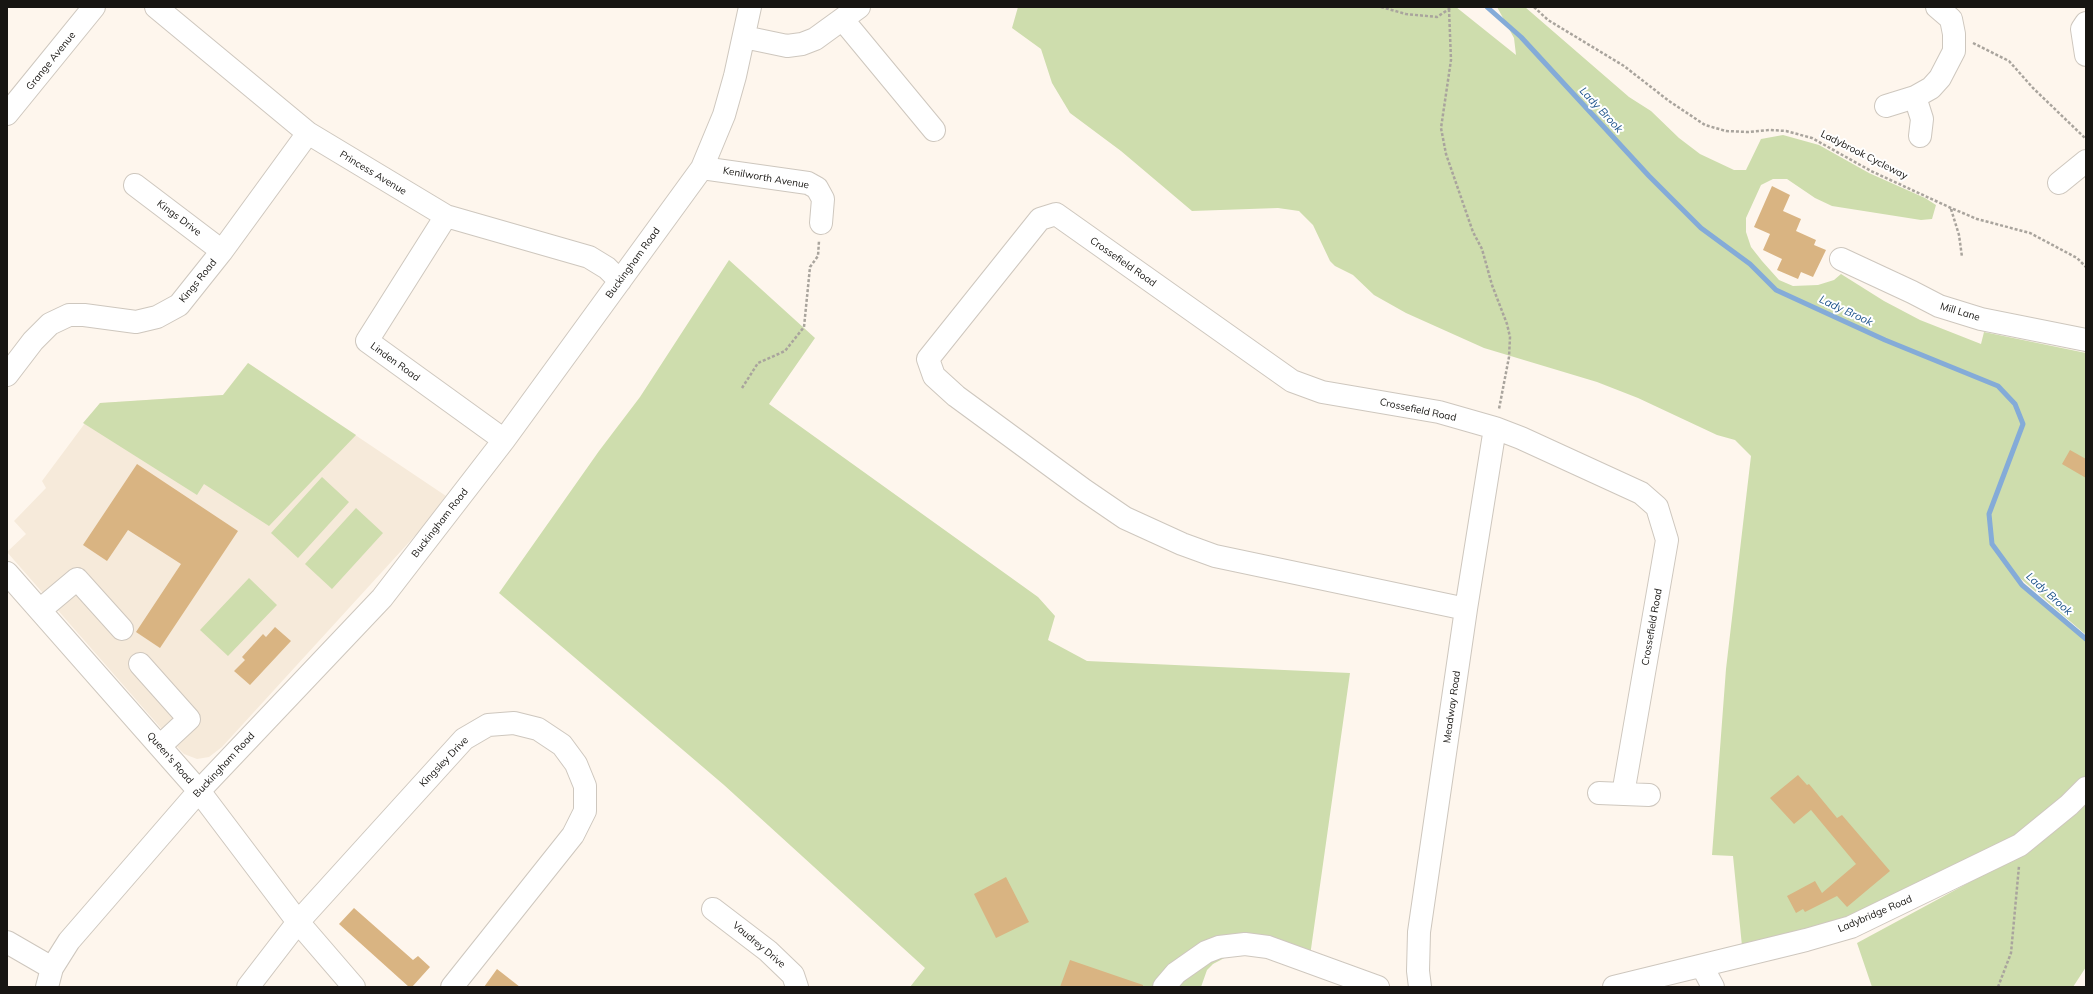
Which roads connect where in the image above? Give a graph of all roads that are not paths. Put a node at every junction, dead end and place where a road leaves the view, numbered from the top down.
1 (94, 7) edge
2 (156, 7) edge
3 (750, 7) edge
4 (860, 7) edge
5 (1937, 7) edge
6 (843, 20) junction
7 (2086, 23) edge
8 (744, 37) junction
9 (2086, 56) edge
10 (1915, 97) junction
11 (1886, 106) dead end
12 (7, 114) edge
13 (934, 130) dead end
14 (308, 134) junction
15 (1920, 136) dead end
16 (2086, 161) edge
17 (702, 168) junction
18 (2059, 183) dead end
19 (135, 185) dead end
20 (446, 216) junction
21 (821, 223) road end
22 (222, 252) junction
23 (1841, 260) dead end
24 (620, 281) junction
25 (2086, 340) edge
26 (7, 375) edge
27 (1495, 428) junction
28 (504, 440) junction
29 (7, 573) edge
30 (1466, 609) junction
31 (40, 610) junction
32 (122, 629) dead end
33 (140, 664) dead end
34 (160, 746) junction
35 (2086, 788) edge
36 (199, 791) junction
37 (1599, 794) dead end
38 (1622, 794) junction
39 (1649, 795) dead end
40 (713, 909) dead end
41 (298, 922) junction
42 (7, 942) edge
43 (1702, 966) junction
44 (50, 977) edge
45 (248, 987) edge
46 (354, 987) edge
47 (452, 987) edge
48 (797, 987) edge
49 (1164, 987) edge
50 (1378, 987) edge
51 (1420, 987) edge
52 (1614, 987) edge
53 (1713, 987) edge

1 - 12 street, Grange Avenue
2 - 14 street, Princess Avenue
3 - 8 street, Buckingham Road
4 - 6 street
5 - 10 street
6 - 8 street
6 - 13 street
7 - 9 street
8 - 17 street, Buckingham Road
10 - 11 street
10 - 15 street
14 - 20 street, Princess Avenue
14 - 22 street, Kings Road
16 - 18 street
17 - 21 street, Kenilworth Avenue
17 - 24 street, Buckingham Road
19 - 22 street, Kings Drive
20 - 24 street, Princess Avenue
20 - 28 street, Linden Road
22 - 26 street, Kings Road
23 - 25 street, Mill Lane
24 - 28 street, Buckingham Road
27 - 30 street, Meadway Road
27 - 30 street, Crossefield Road
27 - 38 street, Crossefield Road
28 - 36 street, Buckingham Road
29 - 31 street, Queen's Road
30 - 51 street, Meadway Road
31 - 32 street
31 - 34 street, Queen's Road
33 - 34 street
34 - 36 street, Queen's Road
35 - 43 street, Ladybridge Road
36 - 41 street, Queen's Road
36 - 44 street, Buckingham Road
37 - 38 street
38 - 39 street
40 - 48 street, Vaudrey Drive
41 - 45 street, Kingsley Drive
41 - 46 street, Queen's Road
41 - 47 street, Kingsley Drive
42 - 44 street
43 - 52 street, Ladybridge Road
43 - 53 street
49 - 50 street

